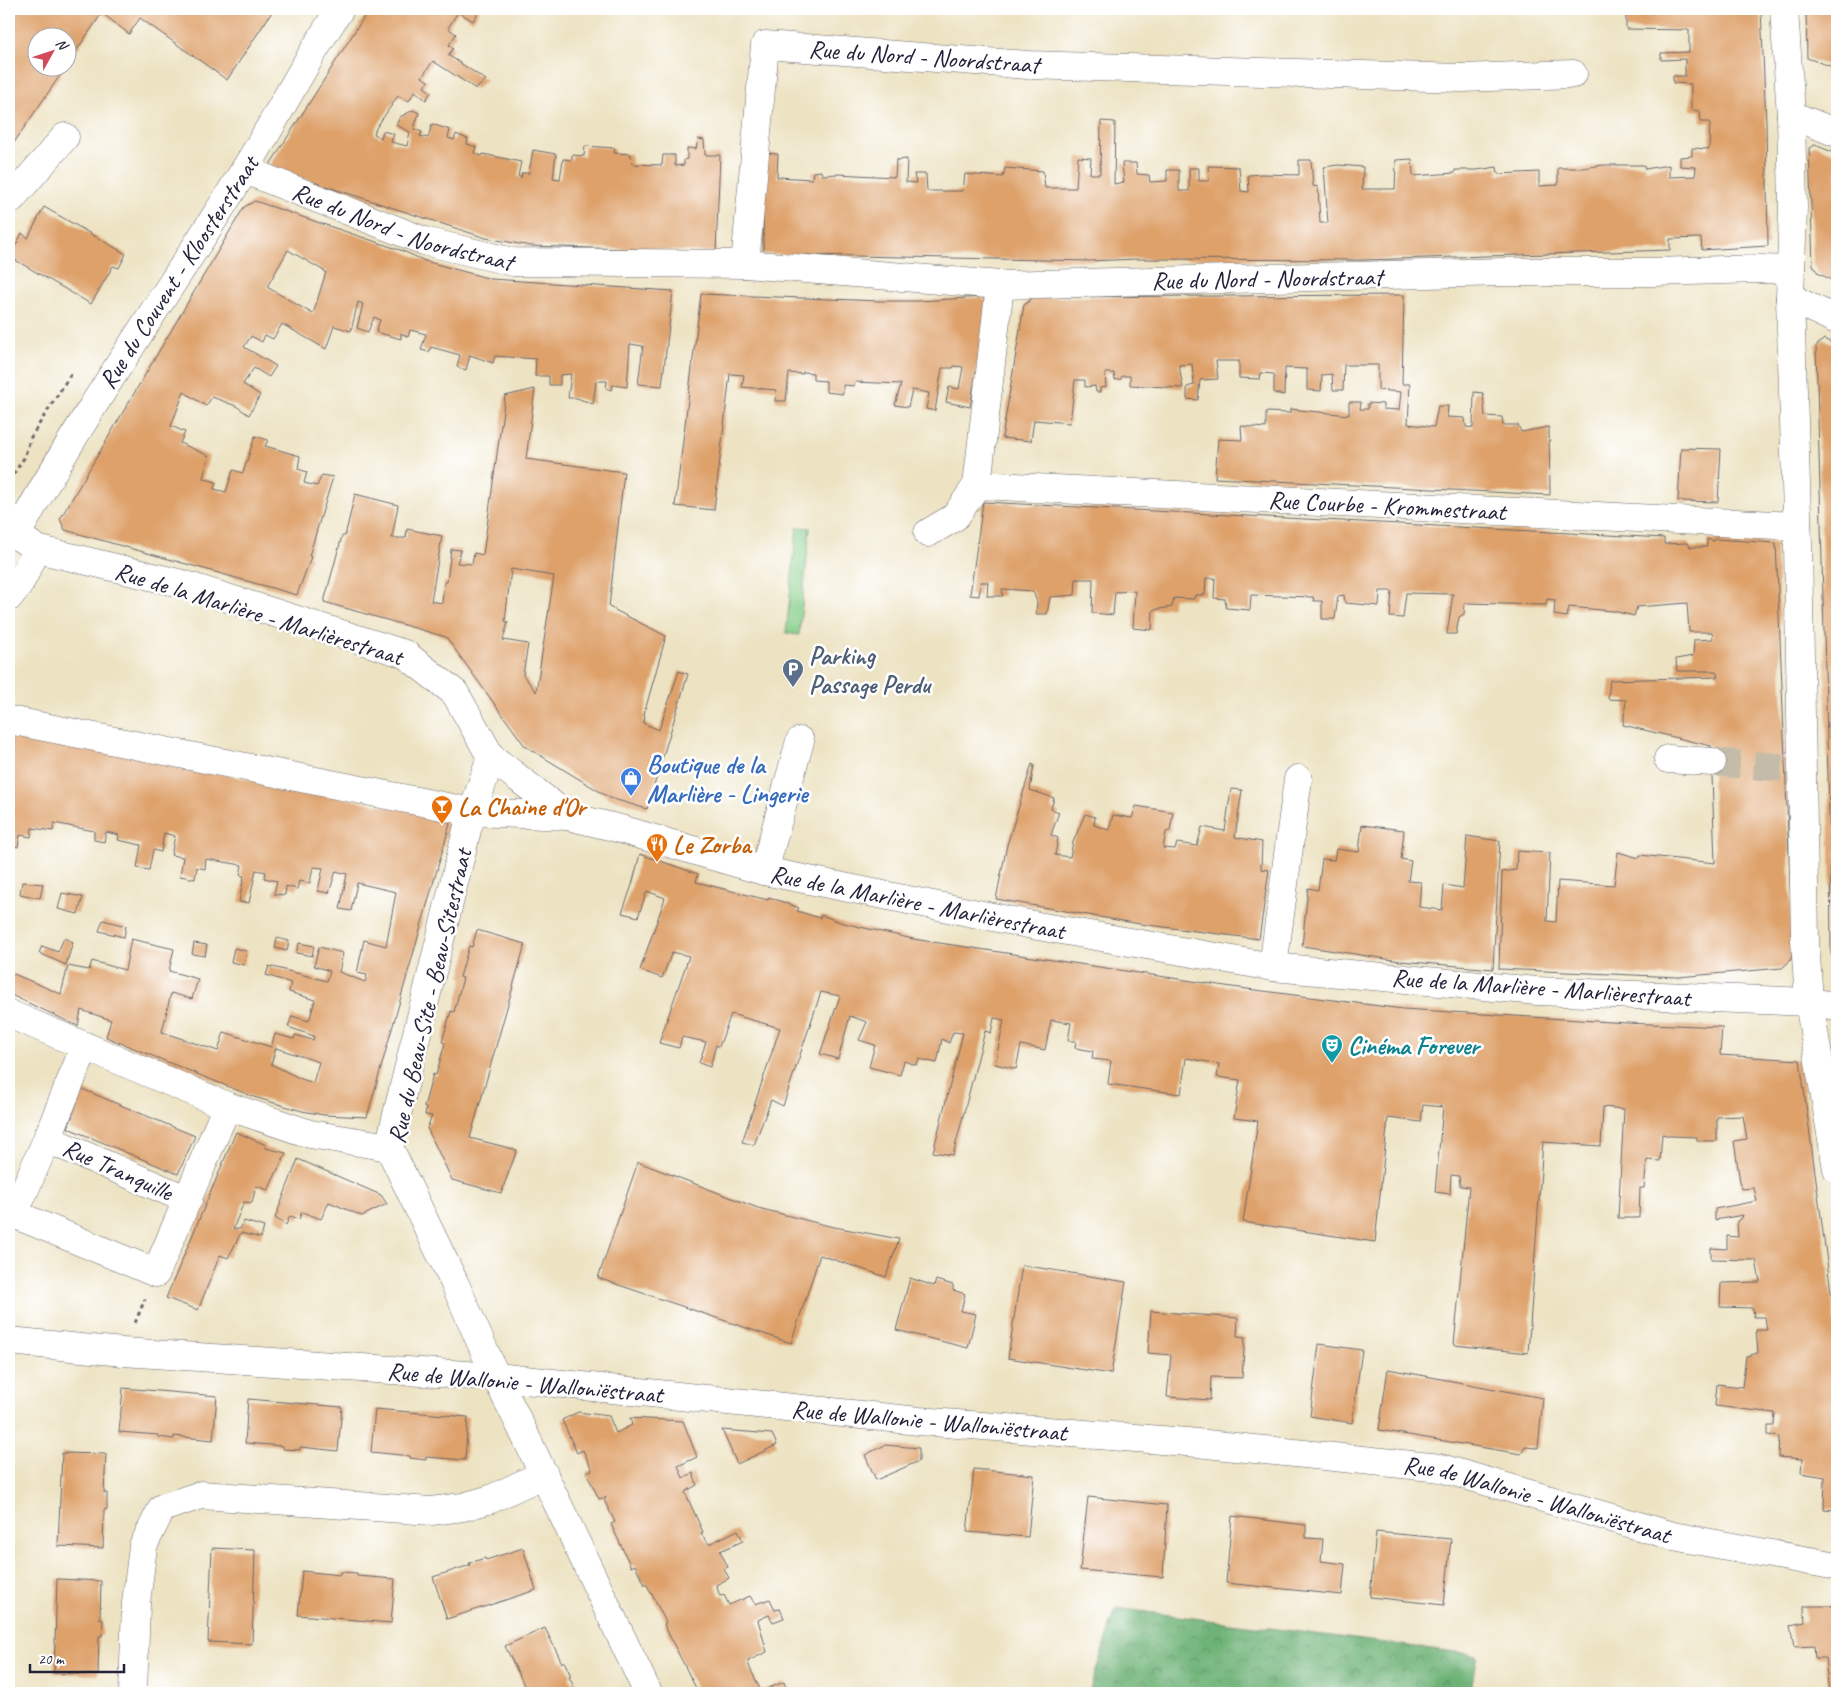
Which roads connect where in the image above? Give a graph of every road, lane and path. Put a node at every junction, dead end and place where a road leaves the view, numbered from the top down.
1 (340, 9) edge
2 (1784, 9) edge
3 (1573, 74) dead end
4 (1791, 115) junction
5 (1837, 133) edge
6 (65, 137) dead end
7 (245, 170) junction
8 (9, 200) edge
9 (745, 264) junction
10 (1791, 270) junction
11 (1000, 285) junction
12 (1790, 298) junction
13 (1837, 320) edge
14 (72, 372) dead end
15 (9, 481) edge
16 (977, 485) junction
17 (1797, 526) junction
18 (928, 533) dead end
19 (20, 538) edge
20 (9, 596) edge
21 (9, 720) edge
22 (800, 741) dead end
23 (491, 757) junction
24 (1668, 759) dead end
25 (1712, 762) tunnel mouth
26 (1298, 779) dead end
27 (472, 812) junction
28 (567, 816) junction
29 (764, 871) junction
30 (1273, 967) junction
31 (1809, 1002) junction
32 (1837, 1006) edge
33 (9, 1014) edge
34 (85, 1046) junction
35 (227, 1106) junction
36 (47, 1139) junction
37 (389, 1147) junction
38 (1837, 1168) edge
39 (188, 1200) junction
40 (156, 1273) junction
41 (9, 1341) edge
42 (123, 1352) junction
43 (496, 1377) junction
44 (544, 1474) junction
45 (1837, 1566) edge
46 (133, 1693) edge
47 (648, 1693) edge

1 - 7 street, Rue du Couvent - Kloosterstraat
2 - 4 street
3 - 9 street, Rue du Nord - Noordstraat
4 - 5 street
4 - 10 street
6 - 8 street
7 - 9 street, Rue du Nord - Noordstraat
7 - 19 street, Rue du Couvent - Kloosterstraat
9 - 11 street, Rue du Nord - Noordstraat
10 - 11 street, Rue du Nord - Noordstraat
10 - 12 street
11 - 16 street
12 - 13 street
12 - 17 street
14 - 15 path
16 - 17 street, Rue Courbe - Krommestraat
16 - 18 street
17 - 31 street
19 - 20 street
19 - 23 street, Rue de la Marlière - Marlièrestraat
21 - 27 street, Rue de la Marlière - Marlièrestraat
22 - 29 street
23 - 27 street
23 - 28 street, Rue de la Marlière - Marlièrestraat
24 - 25 street
26 - 30 street
27 - 28 street, Rue de la Marlière - Marlièrestraat
27 - 37 street, Rue du Beau-Site - Beau-Sitestraat
28 - 29 street, Rue de la Marlière - Marlièrestraat
29 - 30 street, Rue de la Marlière - Marlièrestraat
30 - 31 street, Rue de la Marlière - Marlièrestraat
31 - 32 street, Rue de la Marlière - Marlièrestraat
31 - 38 street
33 - 34 street
34 - 35 street
34 - 36 street
35 - 37 street
35 - 39 street
36 - 39 street, Rue Tranquille
36 - 40 street
37 - 43 street, Rue du Beau-Site - Beau-Sitestraat
39 - 40 street
40 - 42 path
41 - 42 street, Rue de Wallonie - Walloniëstraat
42 - 43 street, Rue de Wallonie - Walloniëstraat
43 - 44 street, Rue du Beau-Site - Beau-Sitestraat
43 - 45 street, Rue de Wallonie - Walloniëstraat
44 - 46 street
44 - 47 street, Rue du Beau-Site - Beau-Sitestraat

